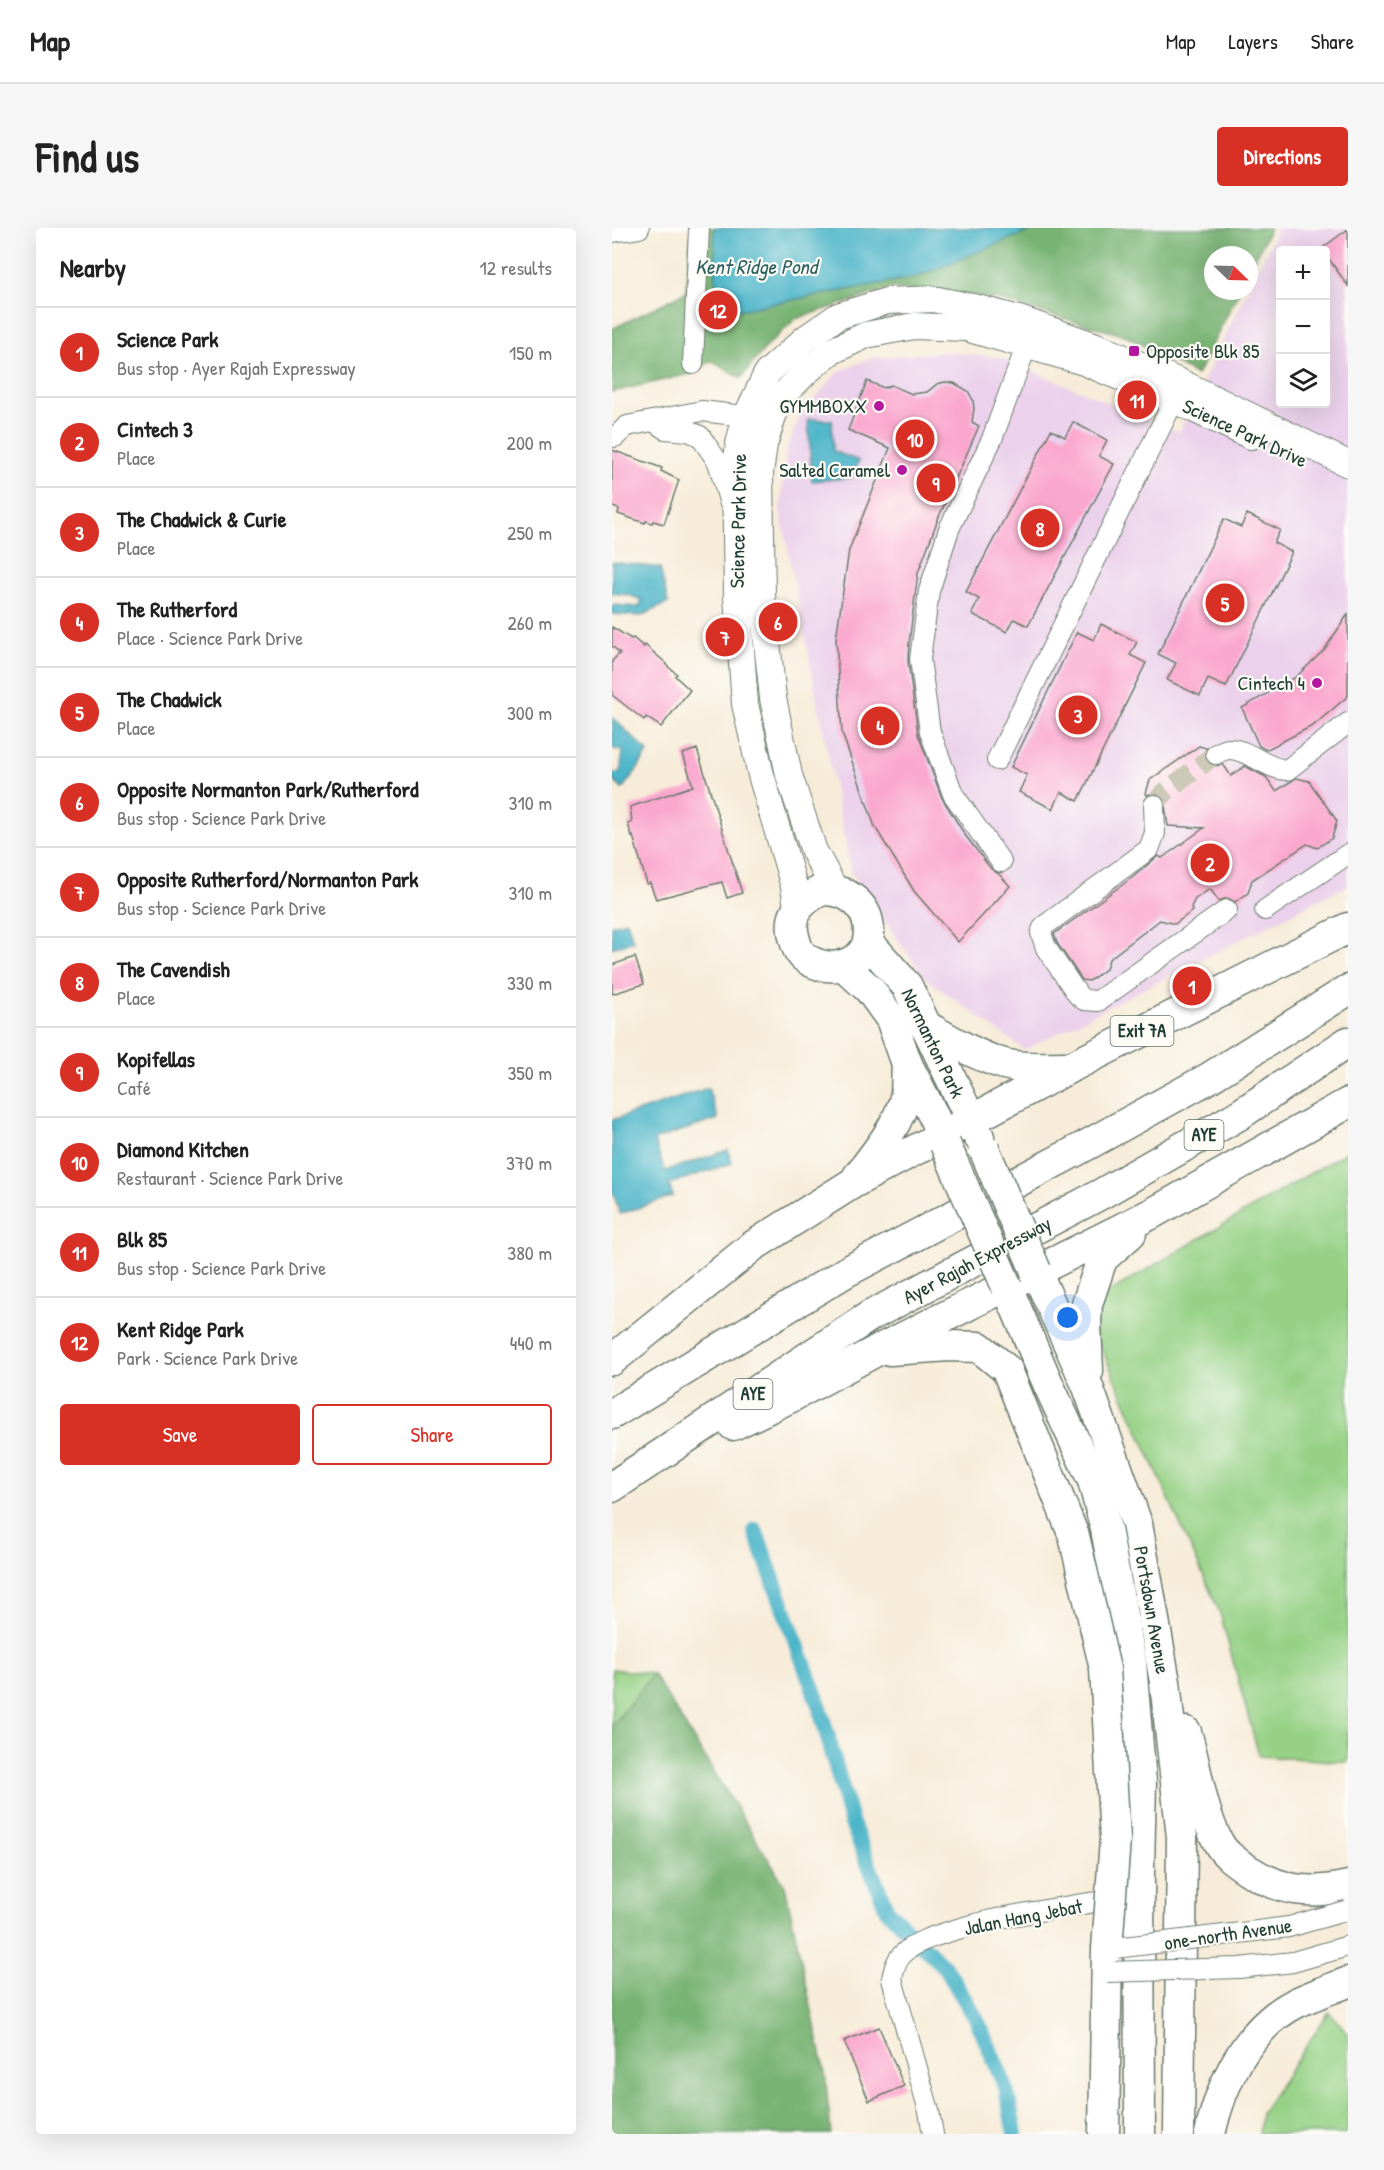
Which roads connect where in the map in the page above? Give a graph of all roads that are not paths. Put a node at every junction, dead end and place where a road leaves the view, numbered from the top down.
1 (639, 228) edge
2 (699, 228) edge
3 (612, 232) edge
4 (1019, 319) junction
5 (1056, 331) junction
6 (1029, 347) junction
7 (693, 364) dead end
8 (1174, 400) junction
9 (745, 419) junction
10 (653, 421) junction
11 (770, 428) junction
12 (615, 437) dead end
13 (1348, 464) edge
14 (1348, 481) edge
15 (737, 521) junction
16 (1346, 729) edge
17 (1216, 754) tunnel mouth
18 (997, 760) dead end
19 (1154, 806) dead end
20 (1348, 854) edge
21 (1002, 862) dead end
22 (835, 890) junction
23 (797, 908) junction
24 (1227, 910) dead end
25 (1265, 910) dead end
26 (1348, 928) edge
27 (869, 943) junction
28 (844, 966) junction
29 (1348, 990) edge
30 (924, 1025) junction
31 (1348, 1042) edge
32 (907, 1064) junction
33 (1071, 1067) junction
34 (1348, 1103) edge
35 (972, 1123) junction
36 (943, 1140) junction
37 (852, 1183) junction
38 (1153, 1213) junction
39 (1036, 1271) junction
40 (1007, 1287) junction
41 (979, 1347) junction
42 (876, 1351) junction
43 (612, 1360) edge
44 (1049, 1386) junction
45 (1088, 1387) junction
46 (612, 1414) edge
47 (624, 1479) edge
48 (1165, 1682) junction
49 (1139, 1868) junction
50 (1348, 1886) edge
51 (1120, 1898) junction
52 (1348, 1911) edge
53 (1140, 1925) junction
54 (1348, 1946) edge
55 (1107, 1961) junction
56 (1348, 1982) edge
57 (933, 2134) edge
58 (1104, 2134) edge
59 (1140, 2134) edge
60 (1179, 2134) edge
61 (1210, 2134) edge

1 - 3 street
2 - 7 street
4 - 5 main road, Science Park Drive
4 - 6 street
4 - 9 main road, Science Park Drive
5 - 6 street
5 - 13 main road, Science Park Drive
6 - 8 main road, Science Park Drive
6 - 11 main road, Science Park Drive
6 - 21 street
8 - 14 main road, Science Park Drive
8 - 18 street
9 - 10 street
9 - 11 street
9 - 15 main road, Science Park Drive
10 - 12 street
10 - 15 street
11 - 22 main road, Science Park Drive
15 - 23 main road, Science Park Drive
16 - 17 street
19 - 24 street
20 - 25 street
22 - 23 highway
22 - 27 highway
23 - 28 highway
26 - 33 highway, Exit 7A
27 - 28 highway
27 - 30 highway, Normanton Park
28 - 32 highway, Normanton Park
29 - 46 highway, AYE
30 - 33 highway
30 - 35 highway, Normanton Park
31 - 47 highway, Ayer Rajah Expressway / AYE
32 - 36 highway, Normanton Park
32 - 37 highway
33 - 35 highway, Exit 7A
34 - 38 highway
35 - 36 highway
35 - 39 highway, Portsdown Avenue, bridge
36 - 37 highway
36 - 40 highway, Portsdown Avenue, bridge
37 - 43 highway
38 - 39 highway
38 - 45 highway
39 - 40 highway
39 - 45 highway, Portsdown Avenue
40 - 42 highway
40 - 44 highway, Portsdown Avenue
41 - 42 highway
41 - 44 highway
41 - 55 highway, bridge
42 - 47 highway
44 - 49 highway, Portsdown Avenue
45 - 48 highway, Portsdown Avenue
48 - 50 highway
48 - 60 highway, Portsdown Avenue
49 - 51 street
49 - 53 highway, Portsdown Avenue
51 - 53 street
51 - 57 street, Jalan Hang Jebat
52 - 55 street, one-north Avenue, bridge
53 - 59 highway, Portsdown Avenue
54 - 55 street, one-north Avenue, bridge
55 - 58 highway
56 - 61 highway

